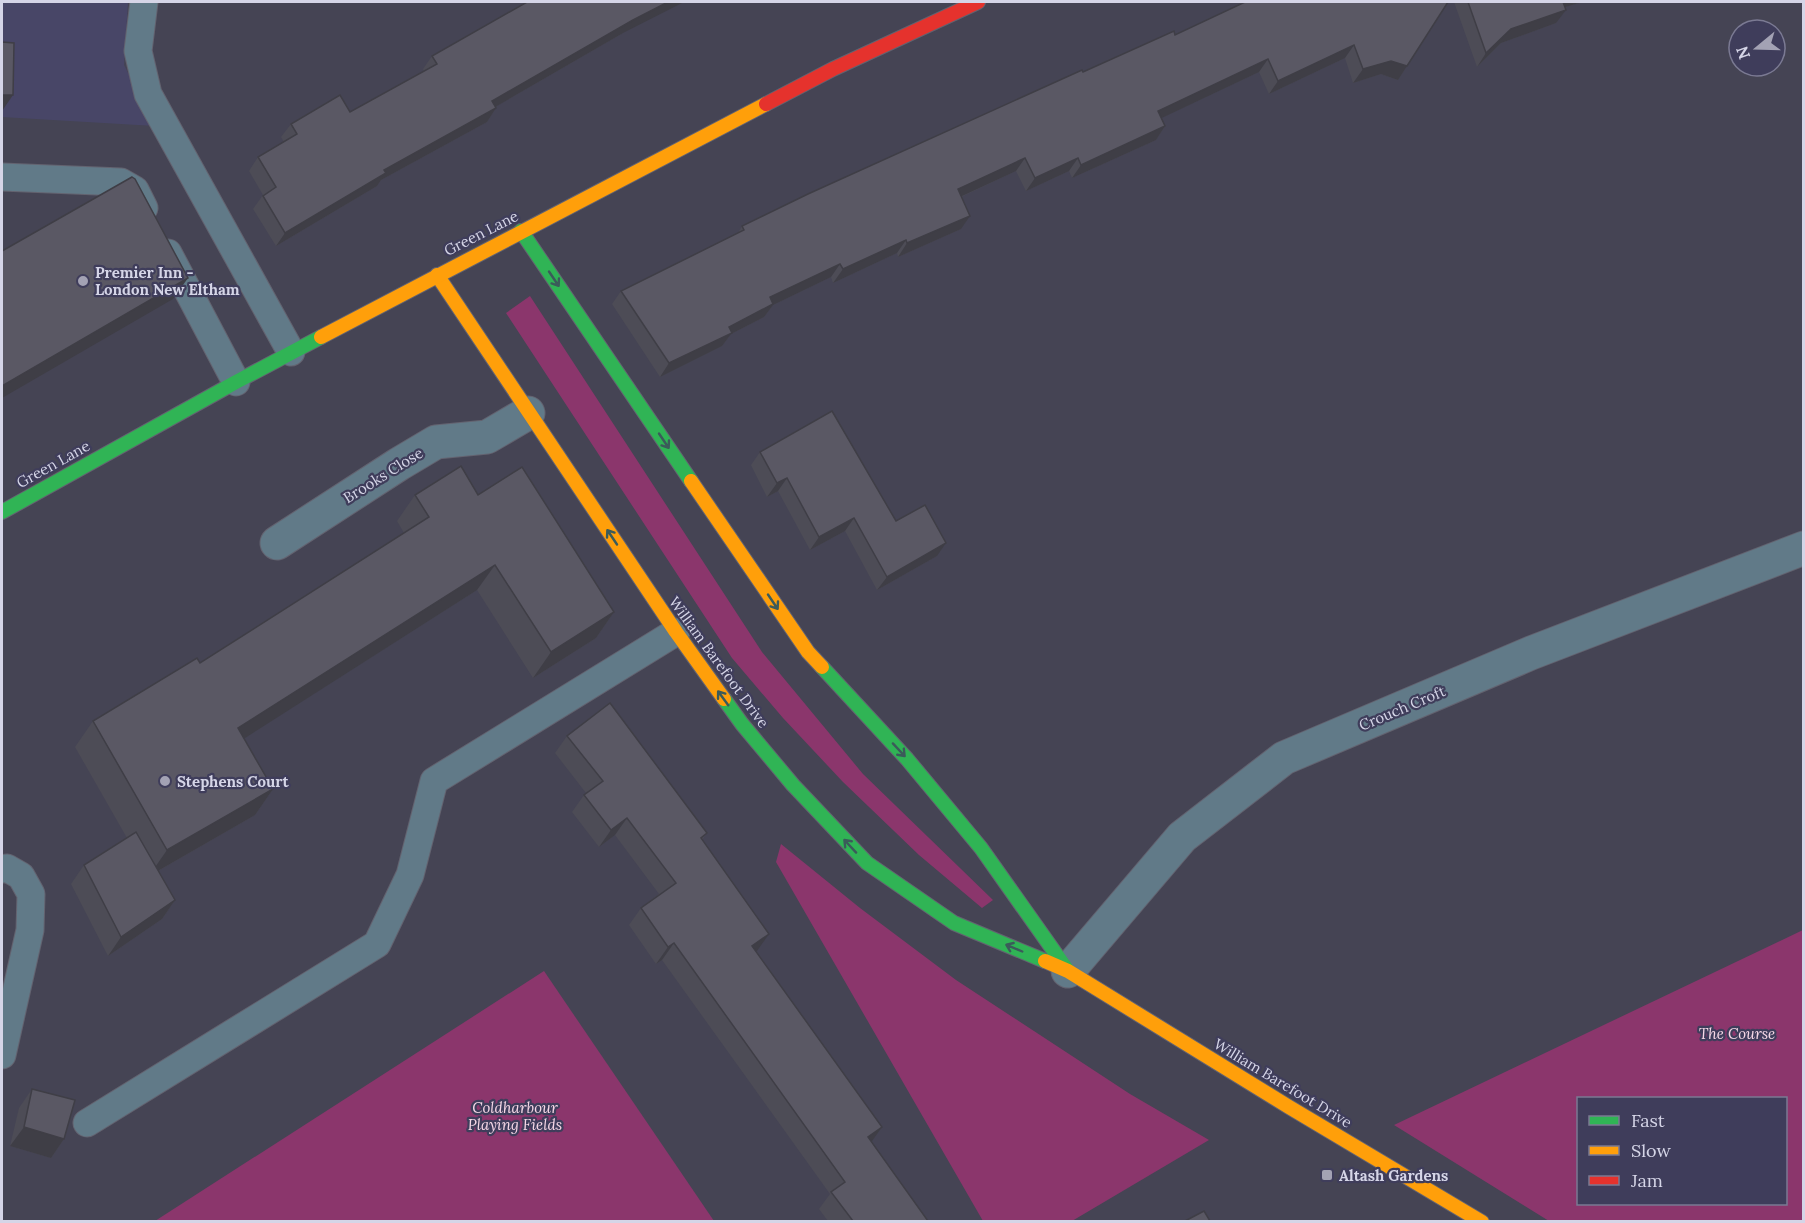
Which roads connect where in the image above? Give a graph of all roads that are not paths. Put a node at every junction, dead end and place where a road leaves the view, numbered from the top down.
1 (144, 2) edge
2 (978, 2) edge
3 (2, 177) edge
4 (521, 231) junction
5 (437, 275) junction
6 (291, 352) junction
7 (236, 382) junction
8 (528, 413) junction
9 (3, 510) edge
10 (277, 543) dead end
11 (1803, 548) edge
12 (676, 632) junction
13 (2, 869) edge
14 (1068, 970) junction
15 (2, 1055) edge
16 (87, 1123) dead end
17 (1482, 1221) edge

1 - 6 lane
2 - 4 street, Green Lane
3 - 7 lane
4 - 5 street, Green Lane
4 -> 14 street, William Barefoot Drive
5 - 6 street, Green Lane
5 - 8 street, William Barefoot Drive
6 - 7 street, Green Lane
7 - 9 street, Green Lane
8 - 10 street, Brooks Close
12 -> 8 street, William Barefoot Drive
11 - 14 street, Crouch Croft
14 -> 12 street, William Barefoot Drive
12 - 16 lane
13 - 15 lane
14 - 17 street, William Barefoot Drive

